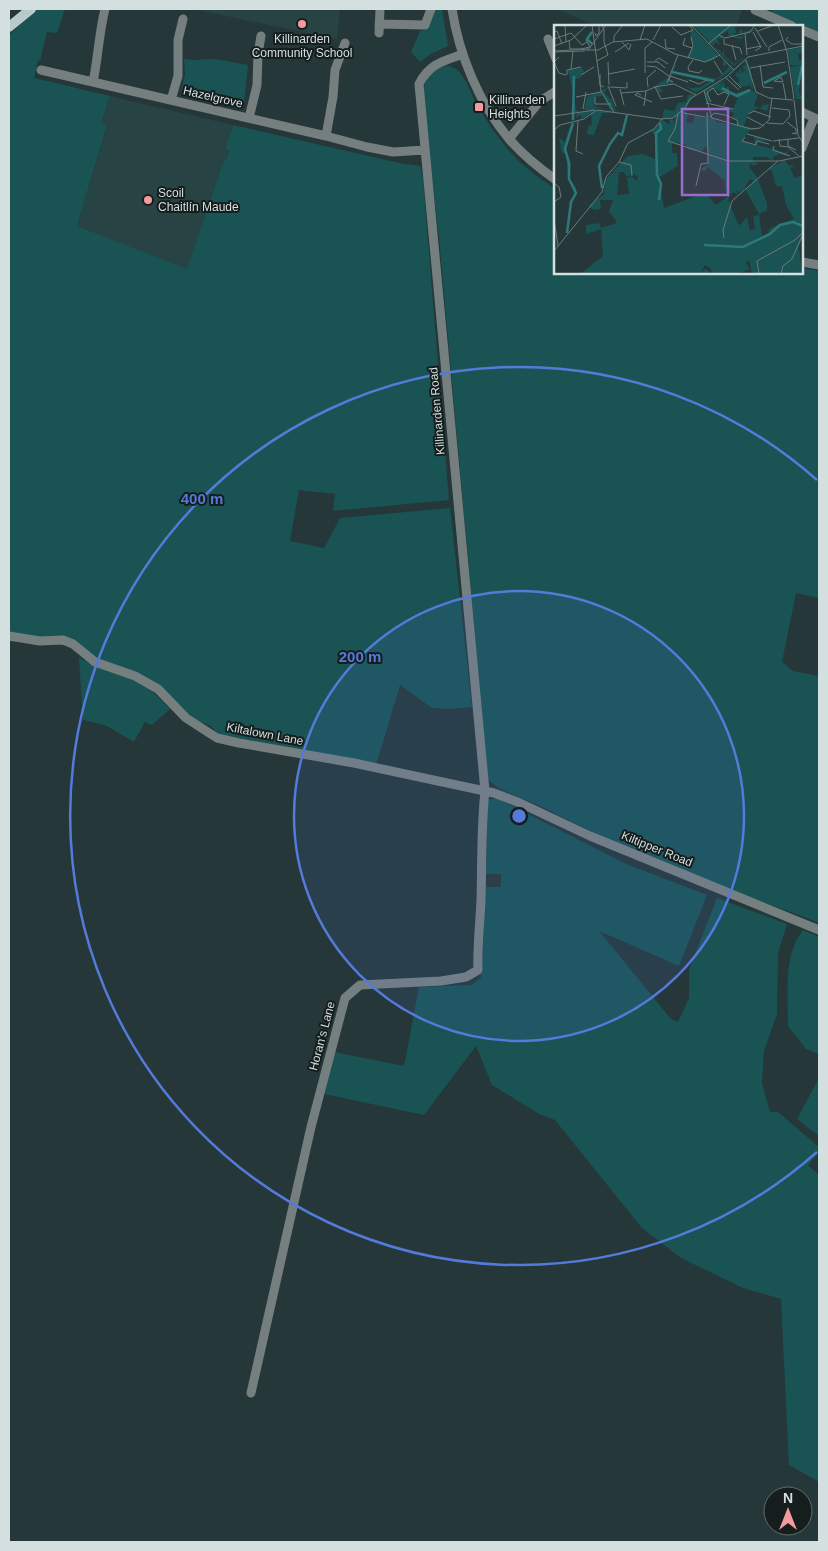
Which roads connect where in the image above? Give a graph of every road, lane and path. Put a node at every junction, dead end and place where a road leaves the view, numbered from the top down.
1 (30, 9) edge
2 (106, 9) edge
3 (380, 9) edge
4 (431, 9) edge
5 (452, 9) edge
6 (755, 10) edge
7 (183, 19) dead end
8 (790, 25) edge
9 (9, 27) edge
10 (803, 34) edge
11 (261, 36) dead end
12 (819, 37) edge
13 (548, 39) dead end
14 (345, 43) dead end
15 (463, 54) junction
16 (554, 54) edge
17 (41, 70) dead end
18 (93, 82) junction
19 (554, 92) edge
20 (171, 100) junction
21 (803, 112) edge
22 (249, 118) junction
23 (817, 119) edge
24 (326, 136) junction
25 (509, 139) junction
26 (803, 146) edge
27 (425, 150) junction
28 (554, 178) edge
29 (803, 262) edge
30 (819, 265) edge
31 (9, 636) edge
32 (485, 791) junction
33 (819, 930) edge
34 (251, 1393) dead end

1 - 9 main road
2 - 18 street
3 - 4 street
5 - 15 street
6 - 8 street
7 - 20 street, Hazelgrove
10 - 12 street
11 - 22 street, Hazelgrove
13 - 16 street
14 - 24 street
15 - 25 street
15 - 27 street, Killinarden Road
17 - 18 street, Hazelgrove
18 - 20 street, Hazelgrove
19 - 25 street
20 - 22 street, Hazelgrove
21 - 23 street
22 - 24 street, Hazelgrove
23 - 26 street
24 - 27 street, Hazelgrove
25 - 28 street
27 - 32 street, Killinarden Road
29 - 30 street
31 - 32 street, Kiltalown Lane
32 - 33 street, Kiltipper Road
32 - 34 street, Horan's Lane

